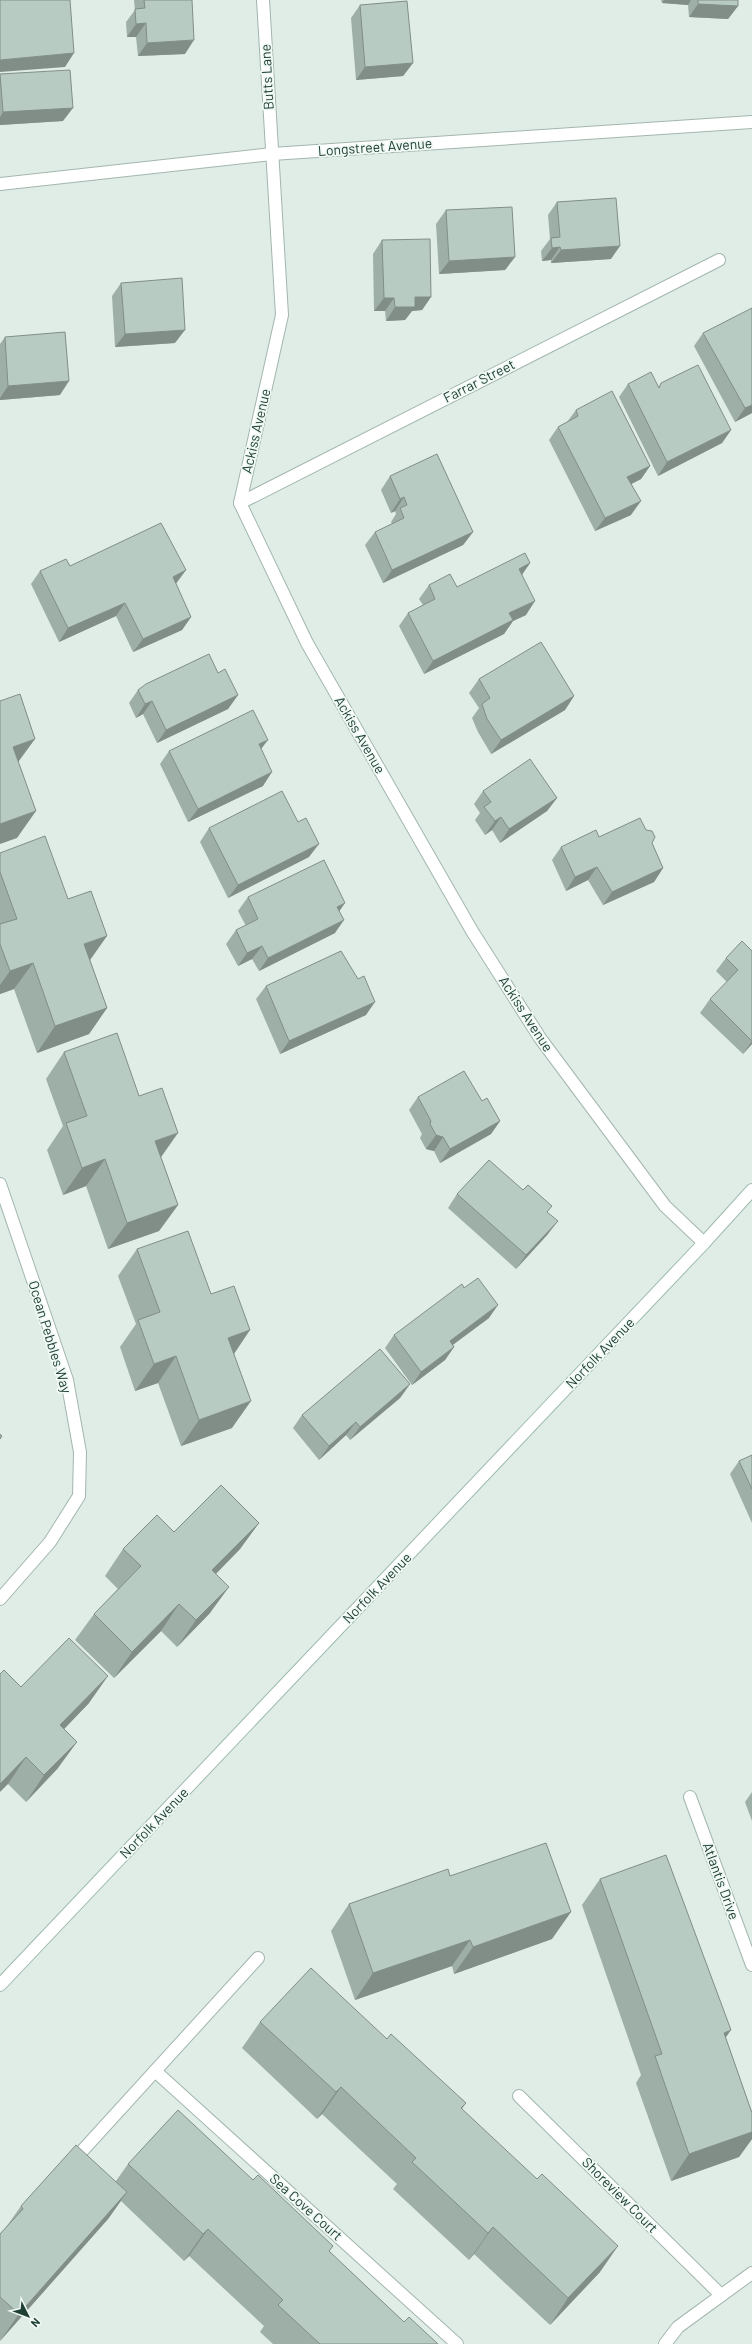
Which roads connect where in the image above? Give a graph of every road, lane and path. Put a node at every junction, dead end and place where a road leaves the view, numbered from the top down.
1 (263, 0) edge
2 (752, 122) edge
3 (272, 154) junction
4 (0, 184) edge
5 (719, 260) dead end
6 (240, 503) junction
7 (0, 1184) edge
8 (752, 1190) edge
9 (704, 1243) junction
10 (0, 1600) edge
11 (690, 1797) dead end
12 (258, 1958) dead end
13 (752, 1965) edge
14 (0, 1985) edge
15 (156, 2071) junction
16 (518, 2096) dead end
17 (82, 2150) edge
18 (752, 2272) edge
19 (721, 2295) junction
20 (458, 2344) edge
21 (664, 2344) edge

1 - 3 street, Butts Lane
2 - 3 street, Longstreet Avenue
3 - 4 street, Longstreet Avenue
3 - 6 street, Ackiss Avenue
5 - 6 street, Farrar Street
6 - 9 street, Ackiss Avenue
7 - 10 street, Ocean Pebbles Way
8 - 9 street, Norfolk Avenue
9 - 14 street, Norfolk Avenue
11 - 13 street, Atlantis Drive
12 - 15 street
15 - 17 street
15 - 20 street, Sea Cove Court
16 - 19 street, Shoreview Court
18 - 19 street
19 - 21 street

